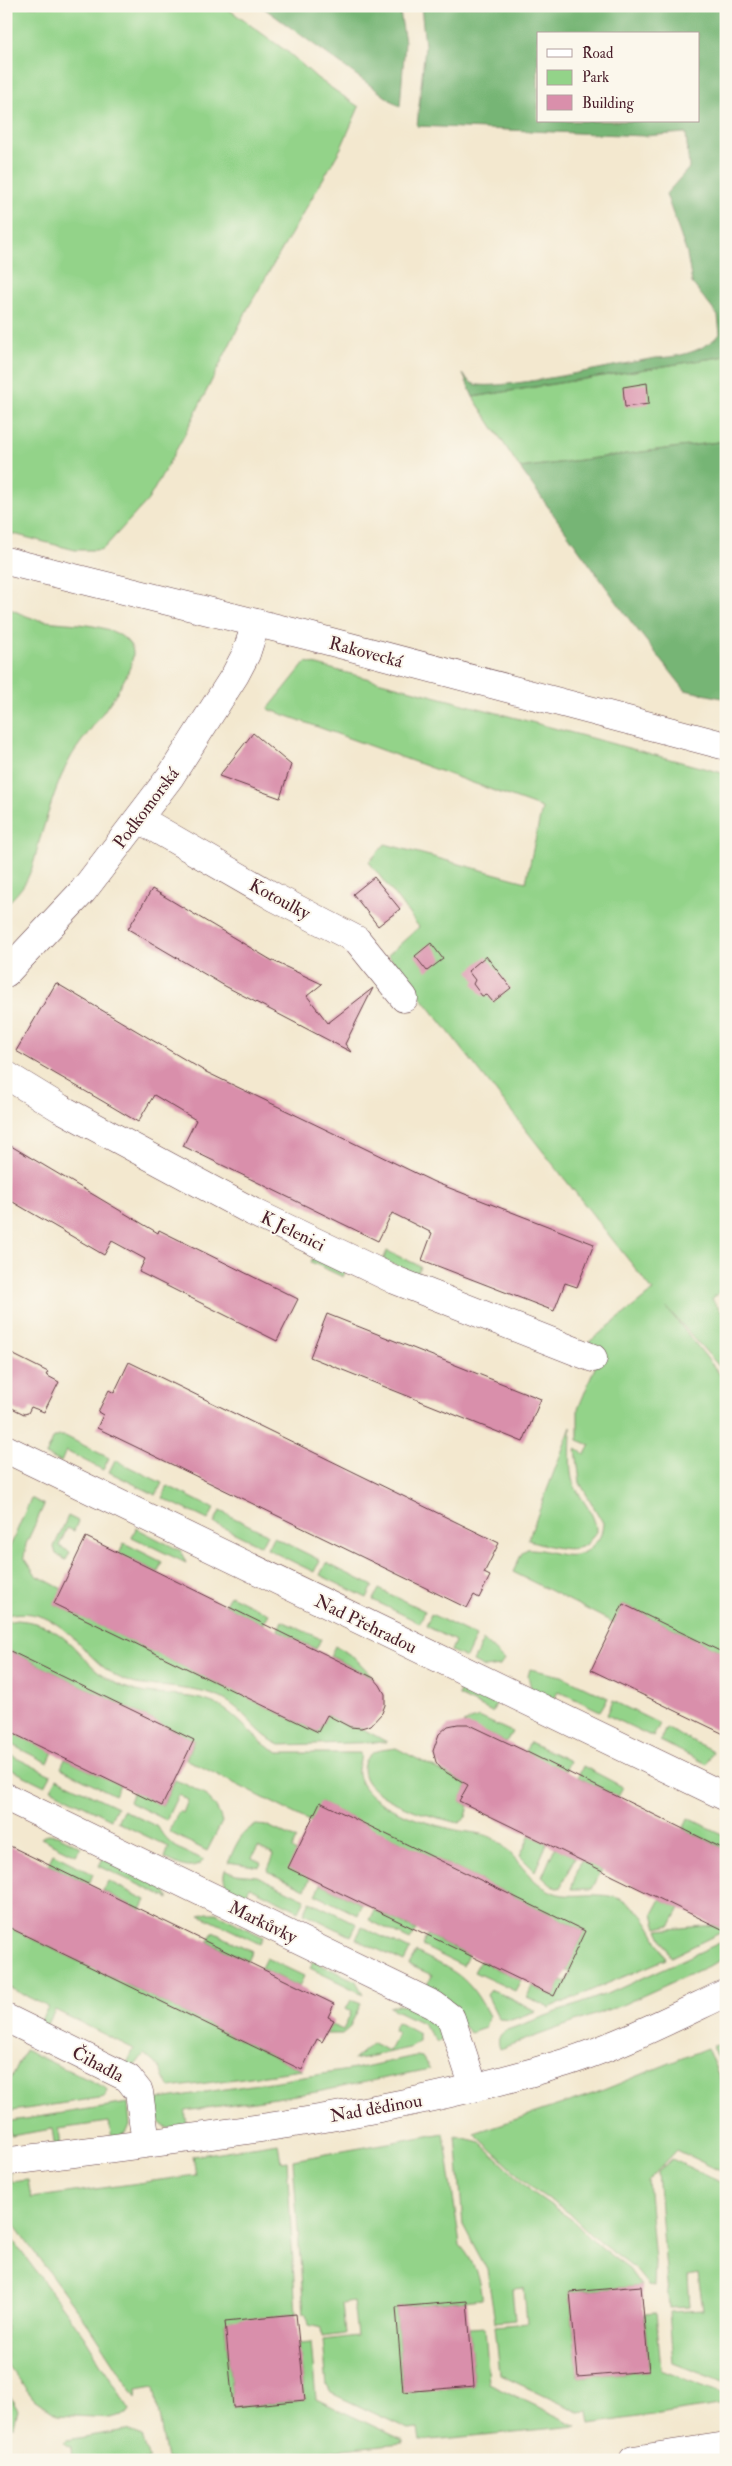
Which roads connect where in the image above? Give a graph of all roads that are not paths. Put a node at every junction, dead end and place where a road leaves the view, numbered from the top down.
1 (6, 561) edge
2 (256, 623) junction
3 (726, 746) edge
4 (139, 819) junction
5 (6, 973) edge
6 (404, 998) dead end
7 (6, 1076) edge
8 (593, 1358) dead end
9 (6, 1449) edge
10 (6, 1797) edge
11 (726, 1798) edge
12 (726, 1993) edge
13 (6, 2018) edge
14 (474, 2088) junction
15 (146, 2144) junction
16 (11, 2161) dead end
17 (726, 2446) edge
18 (633, 2460) edge

1 - 2 street, Rakovecká
2 - 3 street, Rakovecká
2 - 4 street, Podkomorská
4 - 5 street, Podkomorská
4 - 6 street, Kotoulky
7 - 8 street, K Jelenici
9 - 11 street, Nad Přehradou
10 - 14 street, Markůvky
12 - 14 street, Nad dědinou
13 - 15 street, Čihadla
14 - 15 street, Nad dědinou
15 - 16 street, Nad dědinou
17 - 18 street

